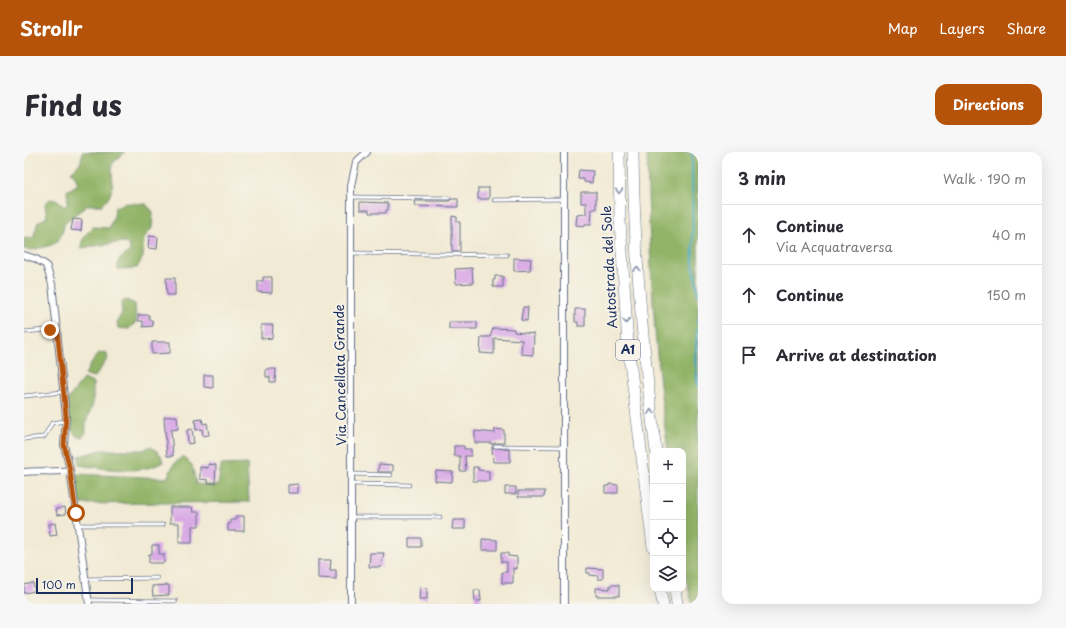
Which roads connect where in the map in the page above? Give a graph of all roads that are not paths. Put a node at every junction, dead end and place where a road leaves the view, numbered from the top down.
1 (366, 152) edge
2 (564, 152) edge
3 (619, 152) edge
4 (633, 152) edge
5 (350, 197) junction
6 (449, 198) dead end
7 (565, 199) junction
8 (494, 200) dead end
9 (350, 253) junction
10 (24, 255) edge
11 (507, 255) dead end
12 (57, 329) junction
13 (24, 332) edge
14 (64, 392) junction
15 (24, 396) edge
16 (66, 421) junction
17 (24, 439) edge
18 (495, 446) dead end
19 (564, 447) junction
20 (656, 448) edge
21 (70, 470) junction
22 (24, 472) edge
23 (352, 474) junction
24 (391, 475) dead end
25 (352, 484) junction
26 (409, 485) dead end
27 (351, 517) junction
28 (440, 517) dead end
29 (650, 523) edge
30 (78, 525) junction
31 (163, 525) dead end
32 (86, 578) junction
33 (157, 578) dead end
34 (661, 592) edge
35 (675, 592) edge
36 (176, 601) dead end
37 (89, 602) edge
38 (351, 604) edge
39 (564, 604) edge
40 (663, 604) edge
41 (677, 604) edge

1 - 5 street, Via Cancellata Grande
2 - 7 street
3 -> 29 highway, Autostrada del Sole / A1
20 -> 4 highway, Autostrada del Sole / A1
5 - 6 lane
5 - 9 street, Via Cancellata Grande
7 - 8 lane
7 - 19 street
9 - 11 lane
9 - 23 street, Via Cancellata Grande
10 - 12 street
12 - 13 lane
12 - 14 street
14 - 15 lane
14 - 16 street
16 - 17 lane
16 - 21 street
18 - 19 lane
19 - 39 street
21 - 22 street
21 - 30 street
23 - 24 lane
23 - 25 street, Via Cancellata Grande
25 - 26 lane
25 - 27 street, Via Cancellata Grande
27 - 28 lane
27 - 38 street, Via Cancellata Grande
30 - 31 lane
30 - 32 street
32 - 33 lane
32 - 37 street
34 - 40 highway
35 - 41 highway
36 - 37 lane

